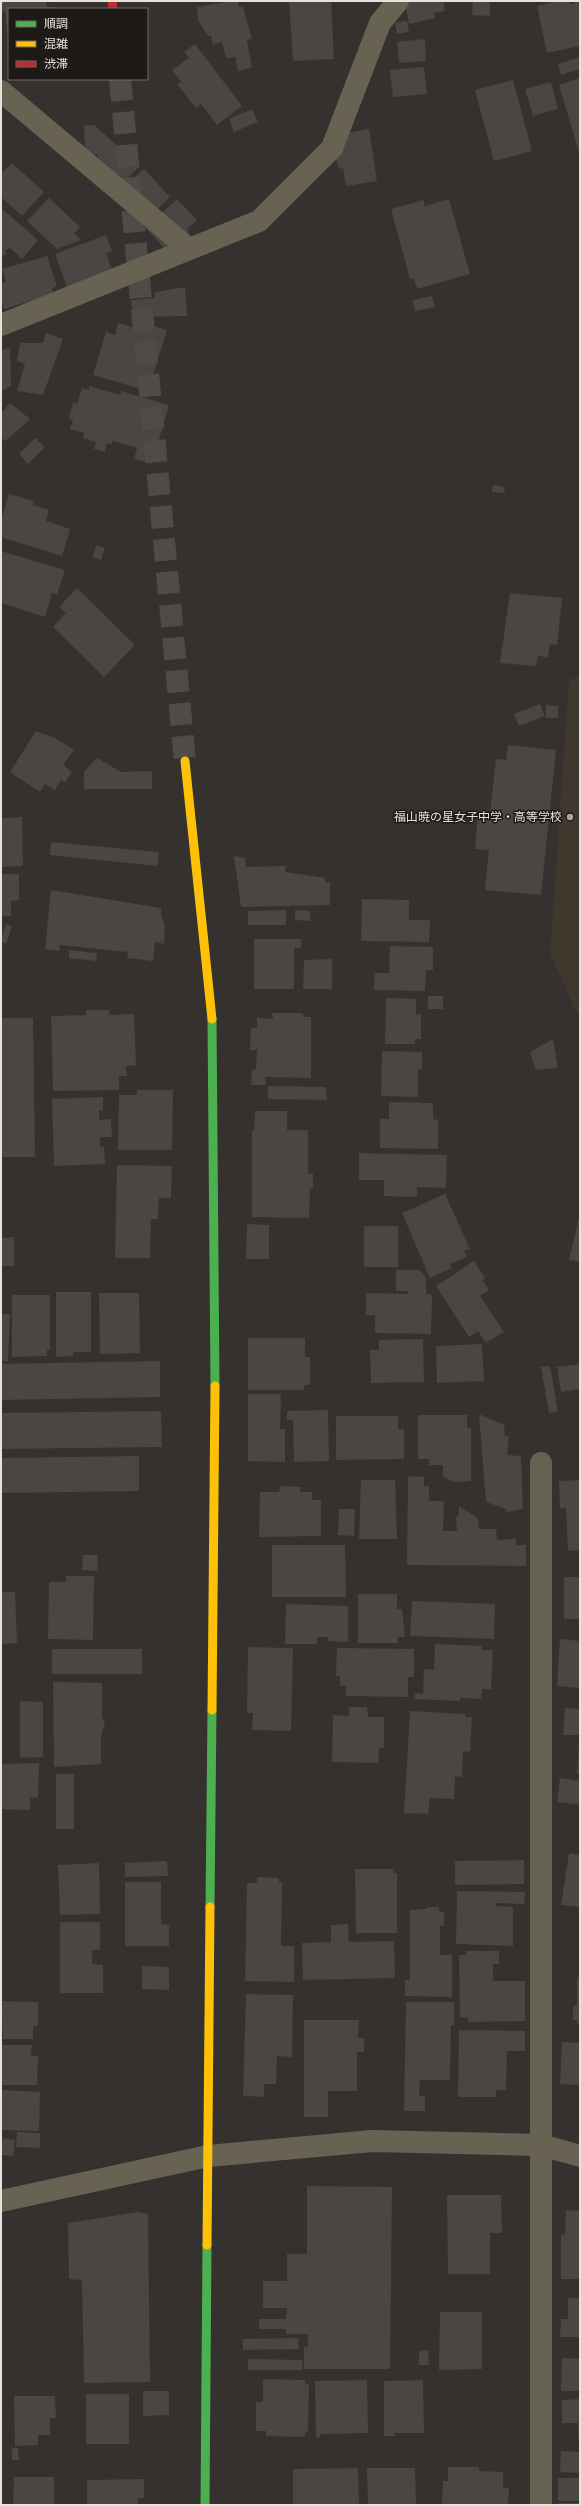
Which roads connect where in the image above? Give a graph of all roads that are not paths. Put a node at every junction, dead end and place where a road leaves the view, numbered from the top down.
1 (398, 1) edge
2 (1, 91) edge
3 (189, 249) junction
4 (1, 325) edge
5 (185, 761) tunnel mouth
6 (541, 1463) dead end
7 (541, 2144) junction
8 (208, 2156) junction
9 (580, 2156) edge
10 (1, 2201) edge
11 (205, 2505) edge
12 (541, 2505) edge

1 - 3 street
2 - 3 street
3 - 4 street
5 - 8 street
6 - 7 street
7 - 8 street
7 - 9 street
7 - 12 street
8 - 10 street
8 - 11 street

